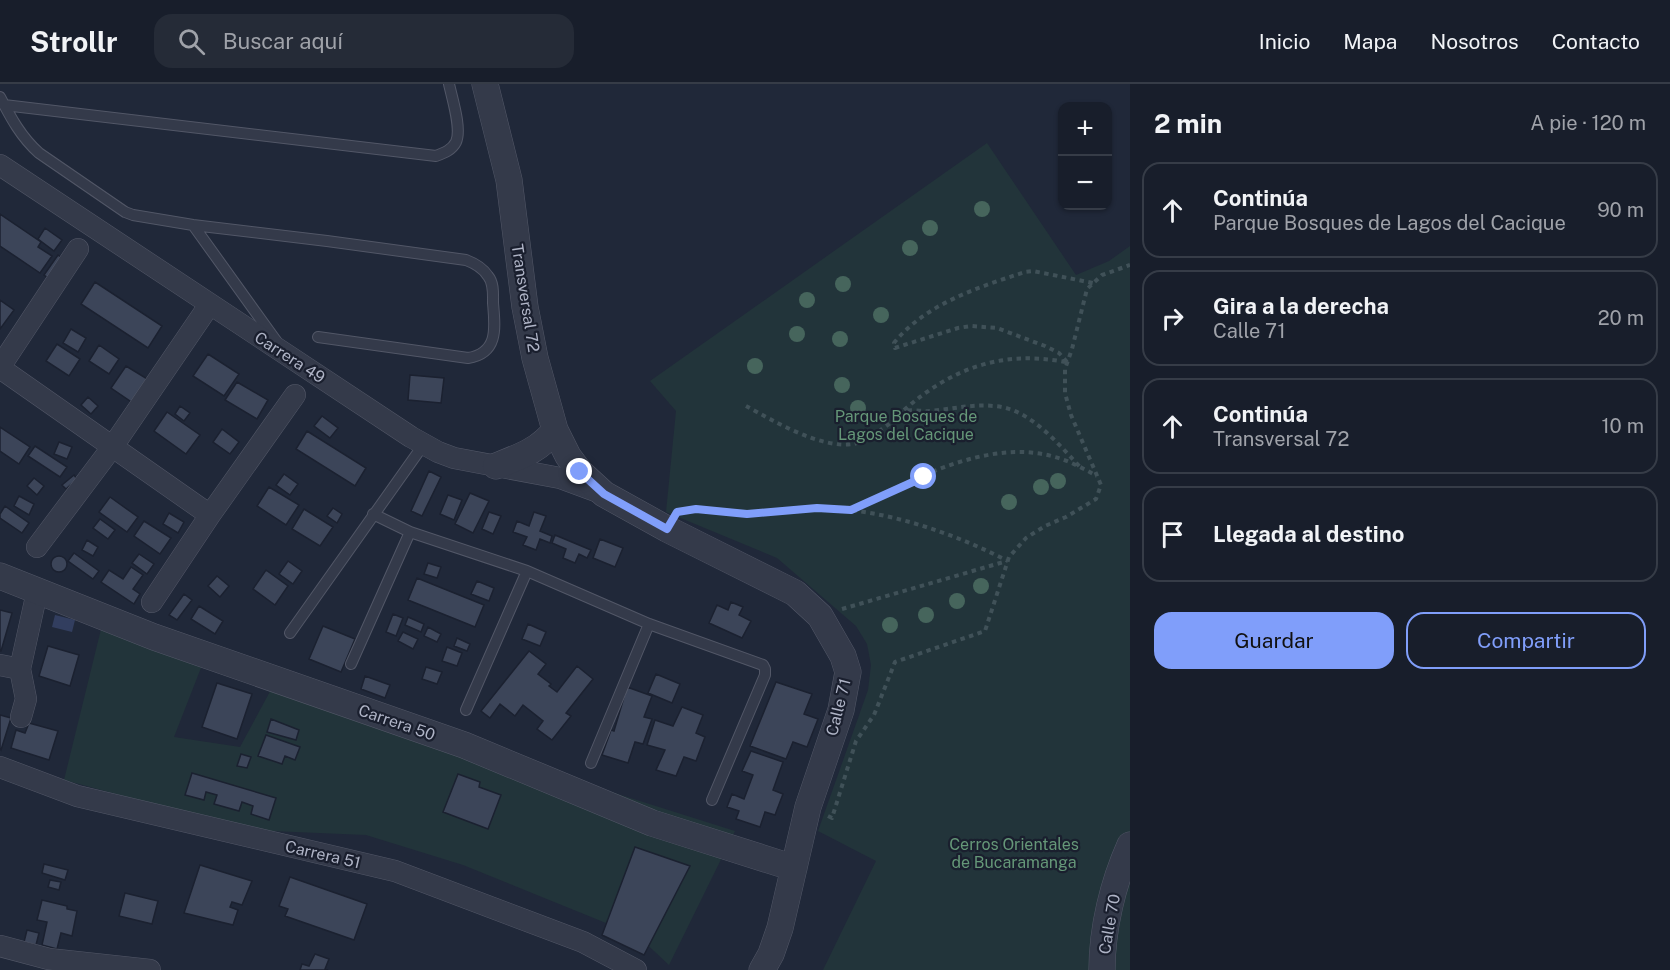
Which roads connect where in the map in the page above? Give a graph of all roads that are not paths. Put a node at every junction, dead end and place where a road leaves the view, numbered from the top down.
1 (449, 84) edge
2 (485, 84) edge
3 (2, 101) edge
4 (0, 165) edge
5 (193, 225) junction
6 (78, 249) dead end
7 (210, 304) junction
8 (318, 337) dead end
9 (285, 354) junction
10 (0, 368) edge
11 (295, 395) dead end
12 (555, 430) junction
13 (424, 444) junction
14 (113, 446) junction
15 (496, 466) junction
16 (604, 494) junction
17 (210, 514) junction
18 (373, 514) junction
19 (410, 532) junction
20 (37, 547) dead end
21 (527, 571) junction
22 (0, 576) edge
23 (37, 592) junction
24 (152, 602) dead end
25 (649, 624) junction
26 (290, 633) dead end
27 (351, 664) dead end
28 (10, 667) edge
29 (466, 711) dead end
30 (21, 717) dead end
31 (591, 763) dead end
32 (0, 767) edge
33 (712, 800) dead end
34 (1130, 845) edge
35 (794, 868) junction
36 (0, 946) edge
37 (150, 970) edge
38 (636, 970) edge
39 (762, 970) edge
40 (1102, 970) edge

1 - 3 lane
2 - 12 street, Transversal 72
3 - 5 lane
4 - 7 street, Carrera 49
5 - 8 lane
5 - 9 lane
6 - 10 street
7 - 9 street, Carrera 49
7 - 14 street
9 - 13 street, Carrera 49
10 - 14 street
11 - 17 street
12 - 15 street
12 - 16 street, Transversal 72
13 - 15 street, Carrera 49
13 - 18 lane
14 - 17 street
14 - 20 street
15 - 16 street, Carrera 49
16 - 35 street, Calle 71
17 - 24 street
18 - 19 lane
18 - 26 lane
19 - 21 lane
19 - 27 lane
21 - 25 lane
21 - 29 lane
22 - 23 street, Carrera 50
23 - 28 street
23 - 35 street, Carrera 50
25 - 31 lane
25 - 33 lane
28 - 30 street
32 - 38 street, Carrera 51
34 - 40 street, Calle 70
35 - 39 street, Calle 71
36 - 37 street

